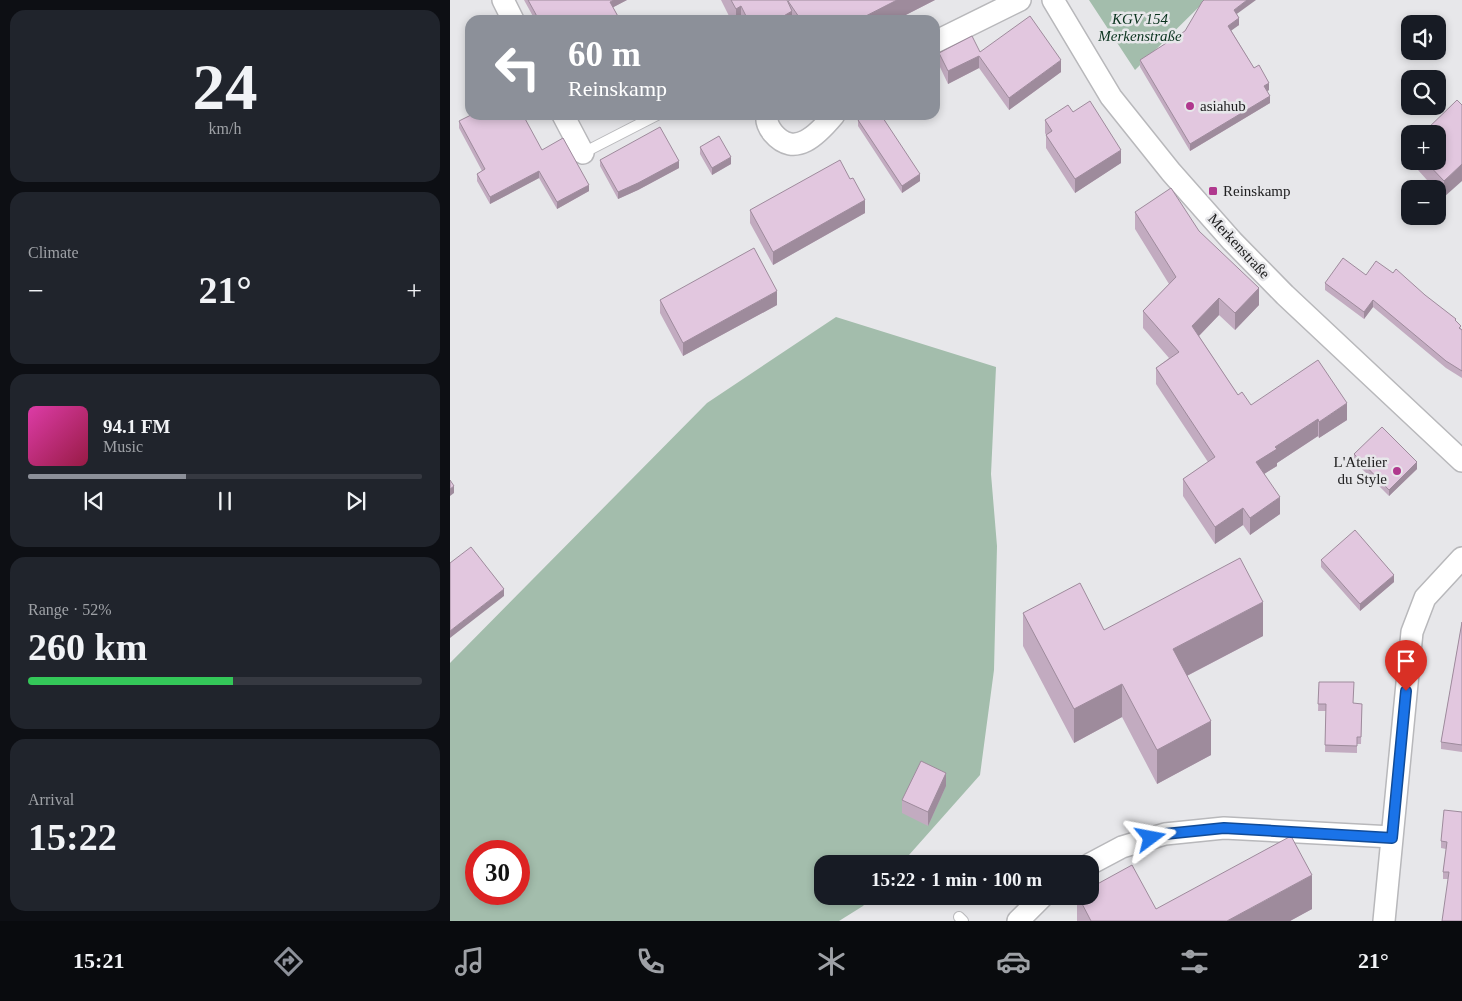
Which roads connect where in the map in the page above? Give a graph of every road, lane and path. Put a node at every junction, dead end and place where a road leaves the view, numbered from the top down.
1 (503, 0) edge
2 (1020, 0) edge
3 (1052, 0) edge
4 (510, 15) edge
5 (940, 40) edge
6 (566, 120) edge
7 (647, 120) edge
8 (767, 120) edge
9 (829, 120) edge
10 (583, 153) joint
11 (1462, 461) edge
12 (1462, 558) edge
13 (1392, 838) junction
14 (1099, 859) edge
15 (1034, 905) edge
16 (1043, 905) edge
17 (1018, 921) edge
18 (1042, 921) edge
19 (1384, 921) edge

1 - 4 street
2 - 5 street
3 - 11 street, Merkenstraße
6 - 10 street
7 - 10 lane
8 - 9 street
12 - 13 street
13 - 14 street
13 - 19 street
15 - 17 street
16 - 18 street

